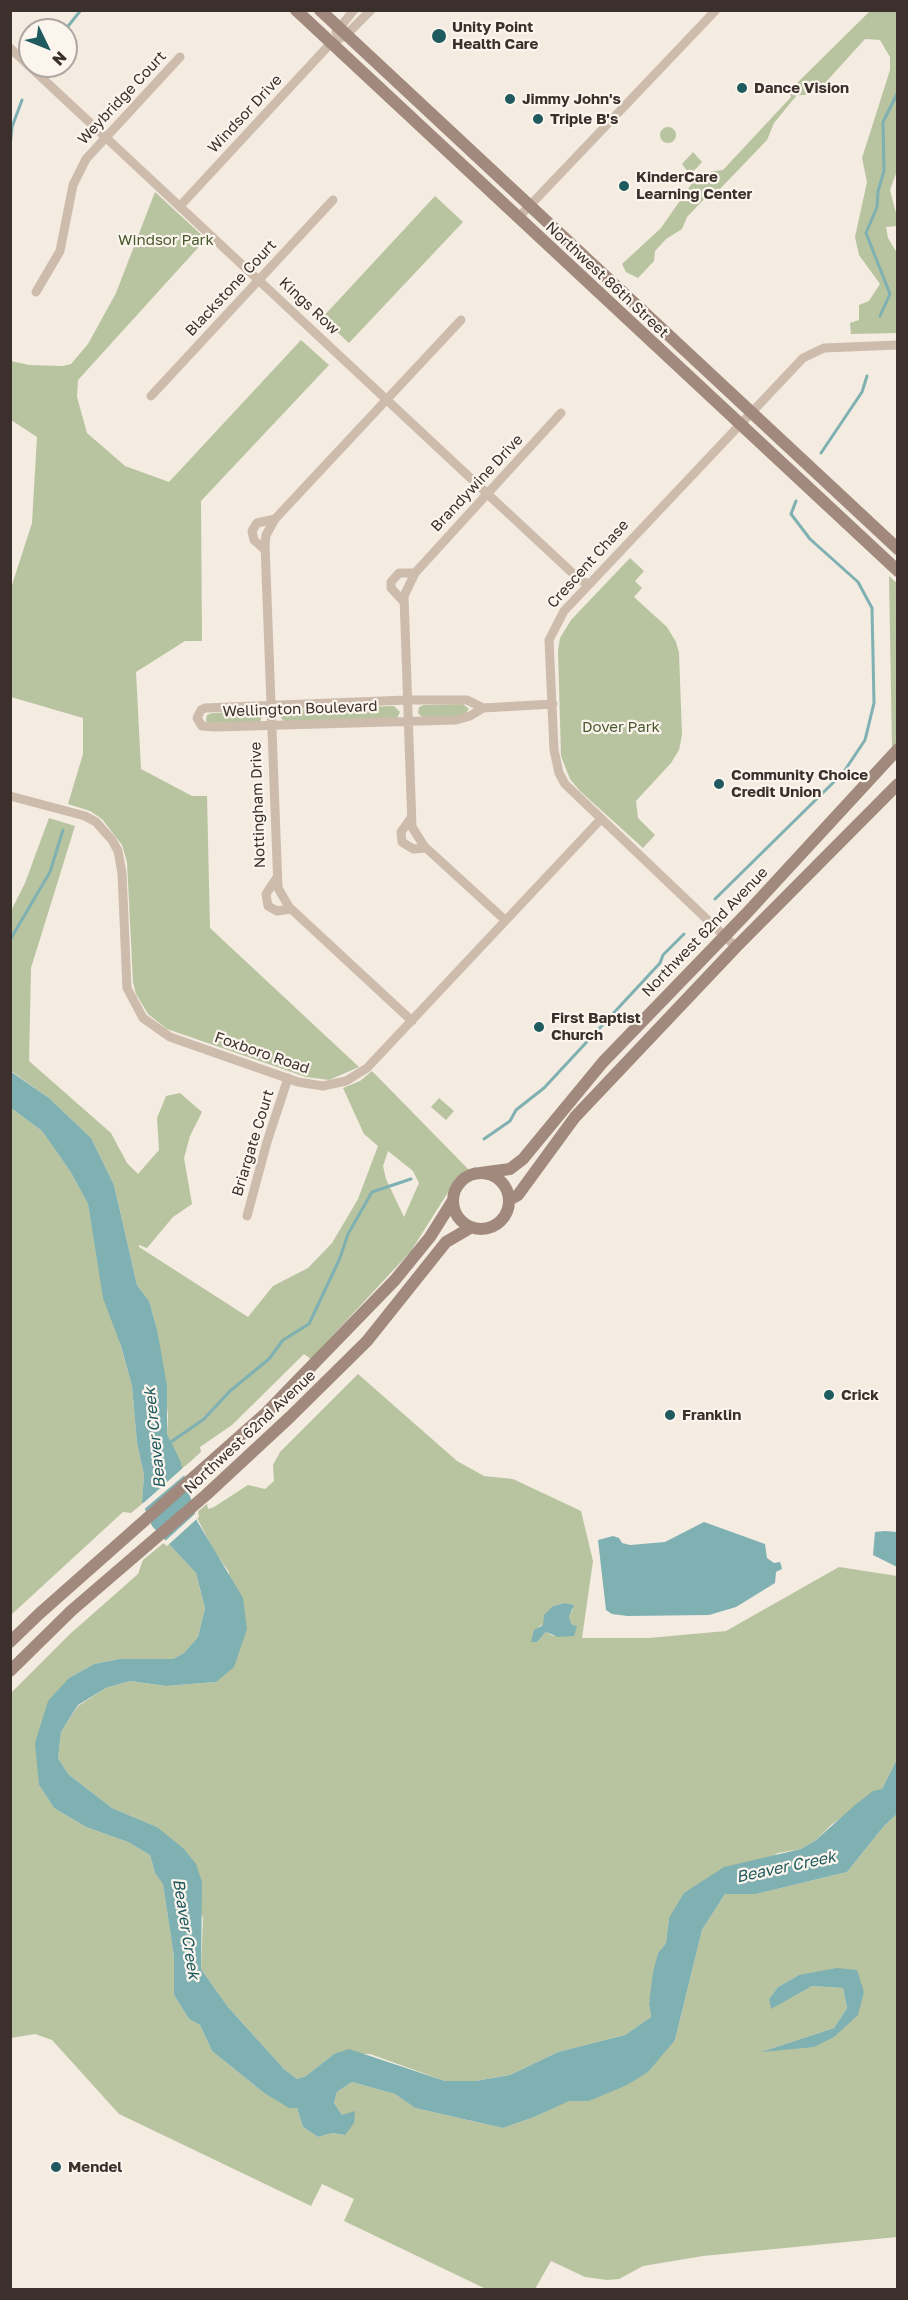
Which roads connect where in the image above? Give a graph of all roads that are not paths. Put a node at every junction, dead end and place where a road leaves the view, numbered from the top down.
1 (296, 10) edge
2 (320, 10) edge
3 (354, 10) edge
4 (370, 10) edge
5 (716, 10) edge
6 (342, 31) junction
7 (331, 43) junction
8 (10, 48) edge
9 (180, 57) dead end
10 (106, 137) junction
11 (333, 200) dead end
12 (180, 206) junction
13 (530, 206) junction
14 (518, 218) junction
15 (259, 280) junction
16 (36, 292) dead end
17 (461, 320) dead end
18 (897, 345) edge
19 (151, 396) dead end
20 (387, 399) junction
21 (750, 411) junction
22 (561, 413) dead end
23 (740, 423) junction
24 (488, 494) junction
25 (276, 519) junction
26 (897, 549) edge
27 (265, 550) junction
28 (897, 571) edge
29 (415, 573) junction
30 (589, 584) junction
31 (404, 602) junction
32 (407, 700) junction
33 (553, 704) junction
34 (269, 706) junction
35 (483, 708) junction
36 (408, 721) junction
37 (270, 726) junction
38 (897, 748) edge
39 (897, 784) edge
40 (10, 796) edge
41 (411, 818) junction
42 (601, 819) junction
43 (426, 848) junction
44 (276, 879) junction
45 (291, 909) junction
46 (506, 920) junction
47 (724, 936) junction
48 (736, 947) junction
49 (412, 1021) junction
50 (288, 1078) junction
51 (480, 1173) junction
52 (509, 1200) junction
53 (452, 1202) junction
54 (247, 1216) dead end
55 (470, 1228) junction
56 (10, 1642) edge
57 (10, 1671) edge

1 - 7 street, Northwest 86th Street
2 - 6 street, Northwest 86th Street
3 - 6 street
4 - 6 street
5 - 13 street
6 - 7 street, Windsor Drive
6 - 13 street, Northwest 86th Street
7 - 12 street, Windsor Drive
7 - 14 street, Northwest 86th Street
8 - 10 street, Kings Row
9 - 10 street, Weybridge Court
10 - 12 street, Kings Row
10 - 16 street, Weybridge Court
11 - 15 street, Blackstone Court
12 - 15 street, Kings Row
13 - 14 street
13 - 21 street, Northwest 86th Street
14 - 23 street, Northwest 86th Street
15 - 19 street, Blackstone Court
15 - 20 street, Kings Row
17 - 20 street, Nottingham Drive
18 - 21 street, Crescent Chase
20 - 24 street, Kings Row
20 - 25 street, Nottingham Drive
21 - 23 street, Crescent Chase
21 - 26 street, Northwest 86th Street
22 - 24 street, Brandywine Drive
23 - 28 street, Northwest 86th Street
23 - 30 street, Crescent Chase
24 - 29 street, Brandywine Drive
24 - 30 street, Kings Row
25 - 27 street, Nottingham Drive
25 - 27 street, Nottingham Drive
27 - 34 street, Nottingham Drive
29 - 31 street, Brandywine Drive
29 - 31 street, Brandywine Drive
30 - 33 street, Crescent Chase
31 - 32 street, Brandywine Drive
32 - 34 street, Wellington Boulevard
32 - 35 street, Wellington Boulevard
32 - 36 street, Brandywine Drive
33 - 35 street, Wellington Boulevard
33 - 42 street, Crescent Chase
34 - 37 street, Nottingham Drive
34 - 37 street, Wellington Boulevard
35 - 36 street, Wellington Boulevard
36 - 37 street, Wellington Boulevard
36 - 41 street, Brandywine Drive
37 - 44 street, Nottingham Drive
38 - 47 street, Northwest 62nd Avenue
39 - 48 street
40 - 50 street, Foxboro Road
41 - 43 street, Brandywine Drive
41 - 43 street, Brandywine Drive
42 - 46 street, Foxboro Road
42 - 47 street, Crescent Chase
43 - 46 street, Brandywine Drive
44 - 45 street, Nottingham Drive
44 - 45 street, Nottingham Drive
45 - 49 street, Nottingham Drive
46 - 49 street, Foxboro Road
47 - 48 street, Crescent Chase
47 - 51 street, Northwest 62nd Avenue
48 - 52 street
49 - 50 street, Foxboro Road
50 - 54 street, Briargate Court
51 - 52 street
51 - 53 street
52 - 55 street
53 - 55 street
53 - 56 street, Northwest 62nd Avenue
55 - 57 street, Northwest 62nd Avenue

